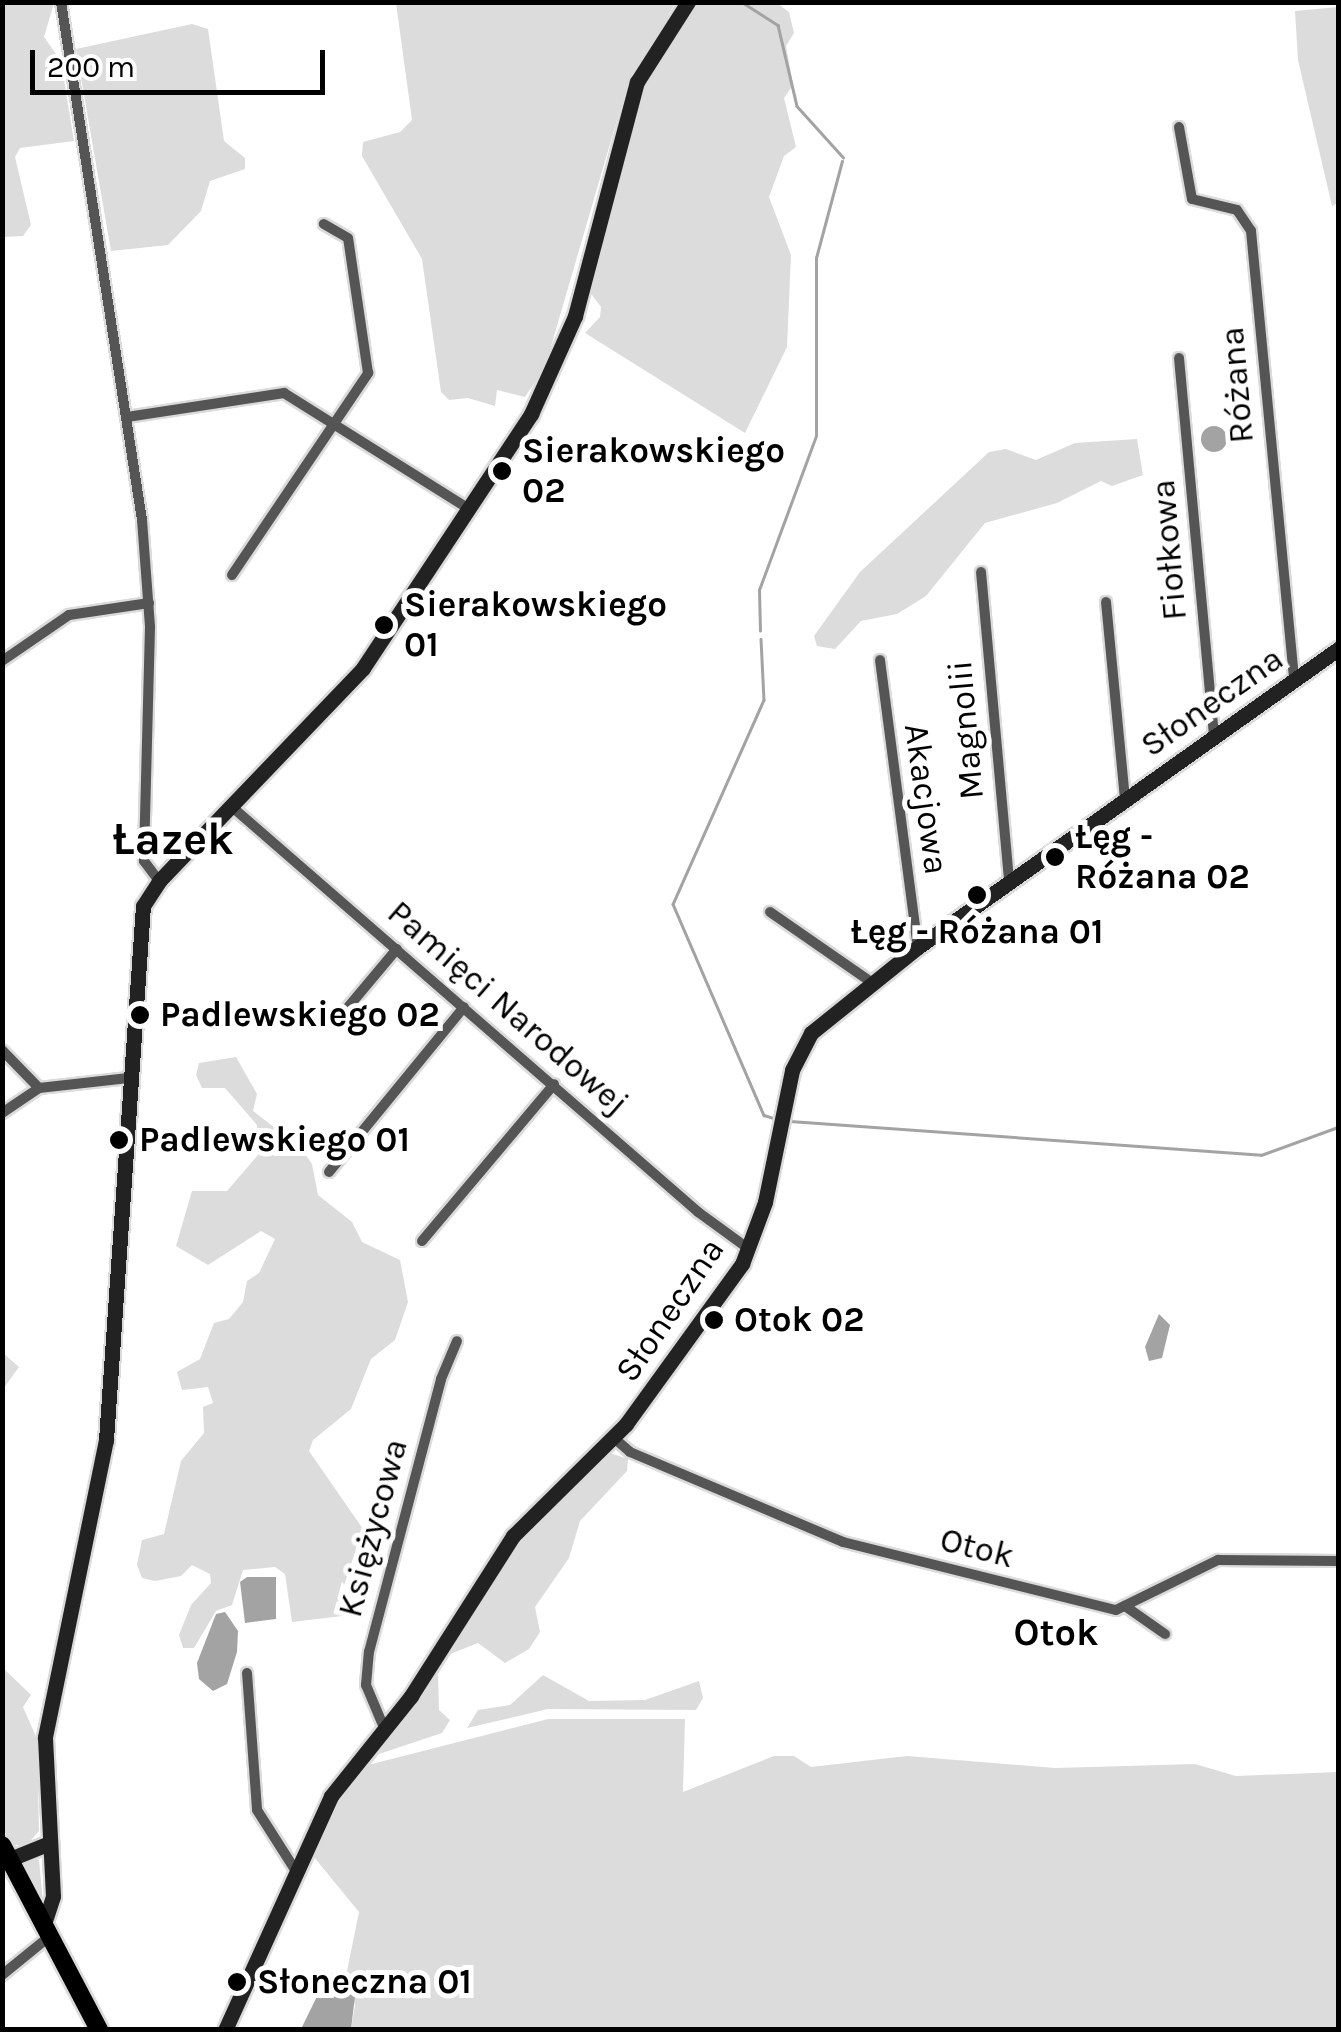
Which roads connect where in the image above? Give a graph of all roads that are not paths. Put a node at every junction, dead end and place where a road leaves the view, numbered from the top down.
1 (61, 2) edge
2 (688, 2) edge
3 (1179, 127) dead end
4 (324, 224) dead end
5 (1179, 358) dead end
6 (127, 417) junction
7 (338, 425) junction
8 (469, 509) junction
9 (981, 572) dead end
10 (232, 576) dead end
11 (1106, 602) dead end
12 (149, 603) junction
13 (1338, 649) edge
14 (880, 660) dead end
15 (2, 661) edge
16 (1294, 680) junction
17 (1214, 738) junction
18 (1125, 801) junction
19 (232, 806) junction
20 (159, 880) junction
21 (1009, 882) junction
22 (770, 912) dead end
23 (918, 947) junction
24 (396, 948) junction
25 (871, 982) junction
26 (464, 1007) junction
27 (338, 1018) dead end
28 (2, 1050) edge
29 (128, 1078) junction
30 (554, 1084) junction
31 (39, 1088) junction
32 (2, 1113) edge
33 (329, 1172) dead end
34 (422, 1241) dead end
35 (750, 1249) junction
36 (457, 1341) dead end
37 (614, 1438) junction
38 (1338, 1561) edge
39 (1125, 1606) junction
40 (1165, 1634) dead end
41 (247, 1673) dead end
42 (385, 1730) junction
43 (47, 1844) junction
44 (6, 1852) edge
45 (294, 1868) junction
46 (47, 1930) junction
47 (2, 1974) edge
48 (99, 2030) edge
49 (225, 2030) edge

1 - 6 street
2 - 8 street
3 - 16 street, Różana
4 - 7 street
5 - 17 street, Fiołkowa
6 - 7 street
6 - 12 street
7 - 8 street
7 - 10 street
8 - 19 street
9 - 21 street, Magnolii
11 - 18 street
12 - 15 street
12 - 20 street
13 - 16 street, Słoneczna
14 - 23 street, Akacjowa
16 - 17 street, Słoneczna
17 - 18 street, Słoneczna
18 - 21 street, Słoneczna
19 - 20 street
19 - 24 street, Pamięci Narodowej
20 - 29 street
21 - 23 street, Słoneczna
22 - 25 street
23 - 25 street, Słoneczna
24 - 26 street, Pamięci Narodowej
24 - 27 street
25 - 35 street, Słoneczna
26 - 30 street, Pamięci Narodowej
26 - 33 street
28 - 31 street
29 - 31 street
29 - 43 street
30 - 34 street
30 - 35 street, Pamięci Narodowej
31 - 32 street
35 - 37 street, Słoneczna
36 - 42 street, Księżycowa
37 - 39 street, Otok
37 - 42 street, Słoneczna
38 - 39 street
39 - 40 street
41 - 45 street
42 - 45 street, Słoneczna
43 - 44 street
43 - 46 street
44 - 46 main road
45 - 49 street, Słoneczna
46 - 47 street
46 - 48 main road

